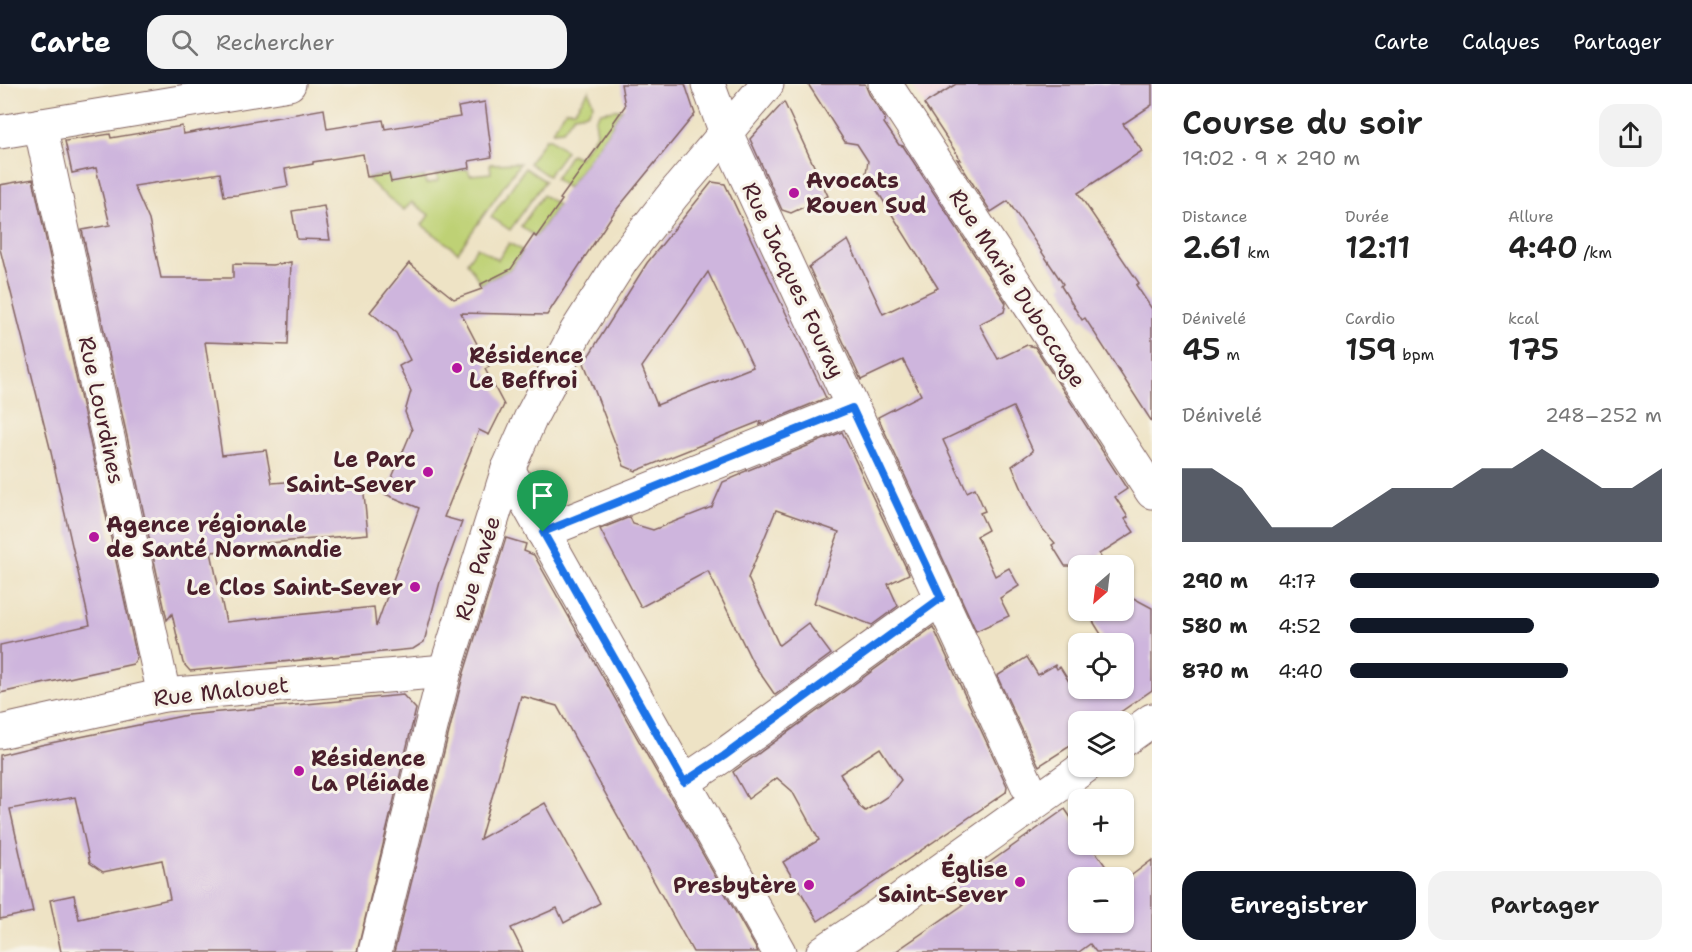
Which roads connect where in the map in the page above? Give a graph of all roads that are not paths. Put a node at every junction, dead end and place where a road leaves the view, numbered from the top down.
1 (289, 84) edge
2 (708, 84) edge
3 (767, 84) edge
4 (885, 84) edge
5 (162, 94) edge
6 (40, 125) junction
7 (0, 132) edge
8 (726, 133) junction
9 (852, 408) junction
10 (508, 469) junction
11 (1152, 492) edge
12 (543, 532) junction
13 (941, 598) junction
14 (445, 671) junction
15 (164, 695) junction
16 (1152, 720) edge
17 (0, 732) edge
18 (1134, 733) edge
19 (1070, 777) edge
20 (684, 782) junction
21 (1035, 802) junction
22 (375, 952) edge
23 (779, 952) edge
24 (823, 952) edge

1 - 5 street
2 - 8 street, Rue Jacques Fouray
3 - 8 street, Rue Pavée
4 - 11 street, Rue Marie Duboccage
5 - 6 street
6 - 7 street
6 - 15 street, Rue Lourdines
8 - 9 street, Rue Jacques Fouray
8 - 10 street, Rue Pavée
9 - 12 street
9 - 13 street, Rue Jacques Fouray
10 - 12 street
10 - 14 street, Rue Pavée
12 - 20 street
13 - 20 street
13 - 21 street, Rue Jacques Fouray
14 - 15 street, Rue Malouet
14 - 22 street, Rue Pavée
15 - 17 street, Rue Malouet
16 - 18 street
19 - 21 street
20 - 23 street
21 - 24 street

